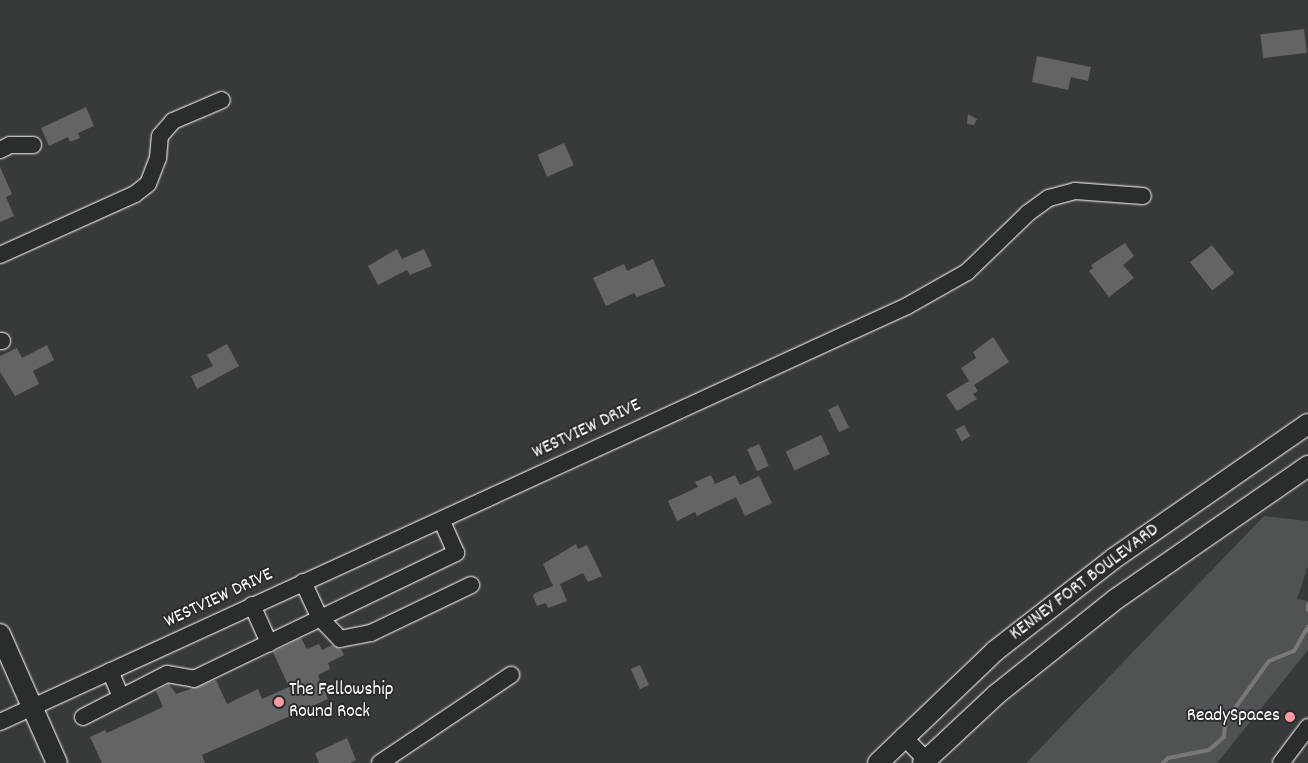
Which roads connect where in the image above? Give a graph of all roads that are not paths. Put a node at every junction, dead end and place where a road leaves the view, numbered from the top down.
1 (222, 100) dead end
2 (33, 145) dead end
3 (0, 150) edge
4 (1143, 196) dead end
5 (0, 255) edge
6 (1308, 424) edge
7 (1308, 466) edge
8 (442, 521) junction
9 (303, 582) junction
10 (471, 585) dead end
11 (252, 605) junction
12 (320, 618) junction
13 (0, 634) edge
14 (269, 642) junction
15 (110, 670) junction
16 (511, 675) dead end
17 (121, 697) junction
18 (33, 706) junction
19 (83, 717) dead end
20 (0, 722) edge
21 (1308, 727) edge
22 (903, 736) junction
23 (925, 761) edge
24 (58, 763) edge
25 (380, 763) edge
26 (878, 763) edge
27 (1281, 763) edge

1 - 5 street
2 - 3 street
4 - 8 street, WESTVIEW DRIVE
6 - 22 main road, KENNEY FORT BOULEVARD
7 - 23 main road, KENNEY FORT BOULEVARD
8 - 9 street, WESTVIEW DRIVE
8 - 12 street
9 - 11 street, WESTVIEW DRIVE
9 - 12 street
10 - 12 street
11 - 14 street
11 - 15 street, WESTVIEW DRIVE
12 - 14 street
13 - 18 main road
14 - 17 street
15 - 17 street
15 - 18 street, WESTVIEW DRIVE
16 - 25 street
17 - 19 street
18 - 20 street, WESTVIEW DRIVE
18 - 24 main road
21 - 27 street
22 - 23 street
22 - 26 main road, KENNEY FORT BOULEVARD

